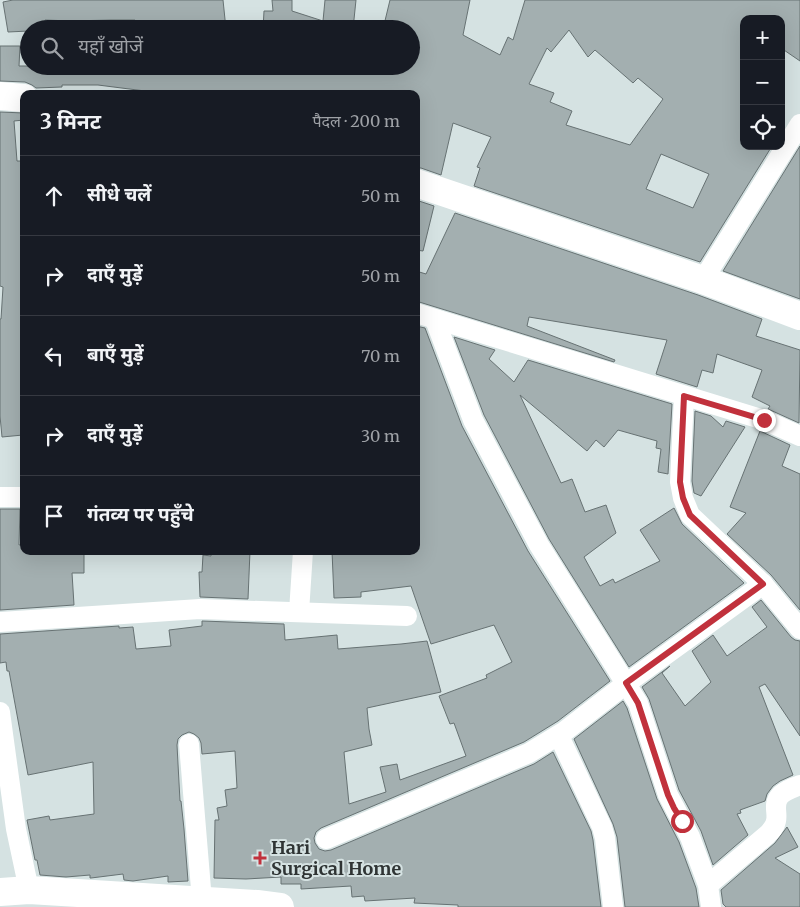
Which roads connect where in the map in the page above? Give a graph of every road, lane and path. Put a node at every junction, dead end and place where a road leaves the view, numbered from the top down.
1 (0, 96) edge
2 (20, 98) edge
3 (800, 124) edge
4 (420, 184) edge
5 (703, 280) junction
6 (800, 316) edge
7 (426, 317) edge
8 (684, 396) junction
9 (800, 436) edge
10 (0, 497) edge
11 (20, 497) edge
12 (303, 555) edge
13 (763, 584) junction
14 (299, 612) junction
15 (407, 616) dead end
16 (0, 622) edge
17 (800, 629) edge
18 (626, 683) junction
19 (0, 712) edge
20 (559, 736) junction
21 (189, 744) dead end
22 (800, 785) edge
23 (326, 839) dead end
24 (708, 886) junction
25 (29, 890) junction
26 (0, 892) edge
27 (202, 901) junction
28 (280, 907) edge
29 (613, 907) edge
30 (711, 907) edge

1 - 2 street
3 - 5 street
4 - 5 street
5 - 6 street
7 - 8 street
7 - 18 street
8 - 9 street
8 - 13 street
10 - 11 street
12 - 14 street
13 - 17 street
13 - 18 street
14 - 15 street
14 - 16 street
18 - 20 street
18 - 24 street
19 - 25 street
20 - 23 street
20 - 29 street
21 - 27 street
22 - 24 street
24 - 30 street
25 - 26 street
25 - 27 street
27 - 28 street

